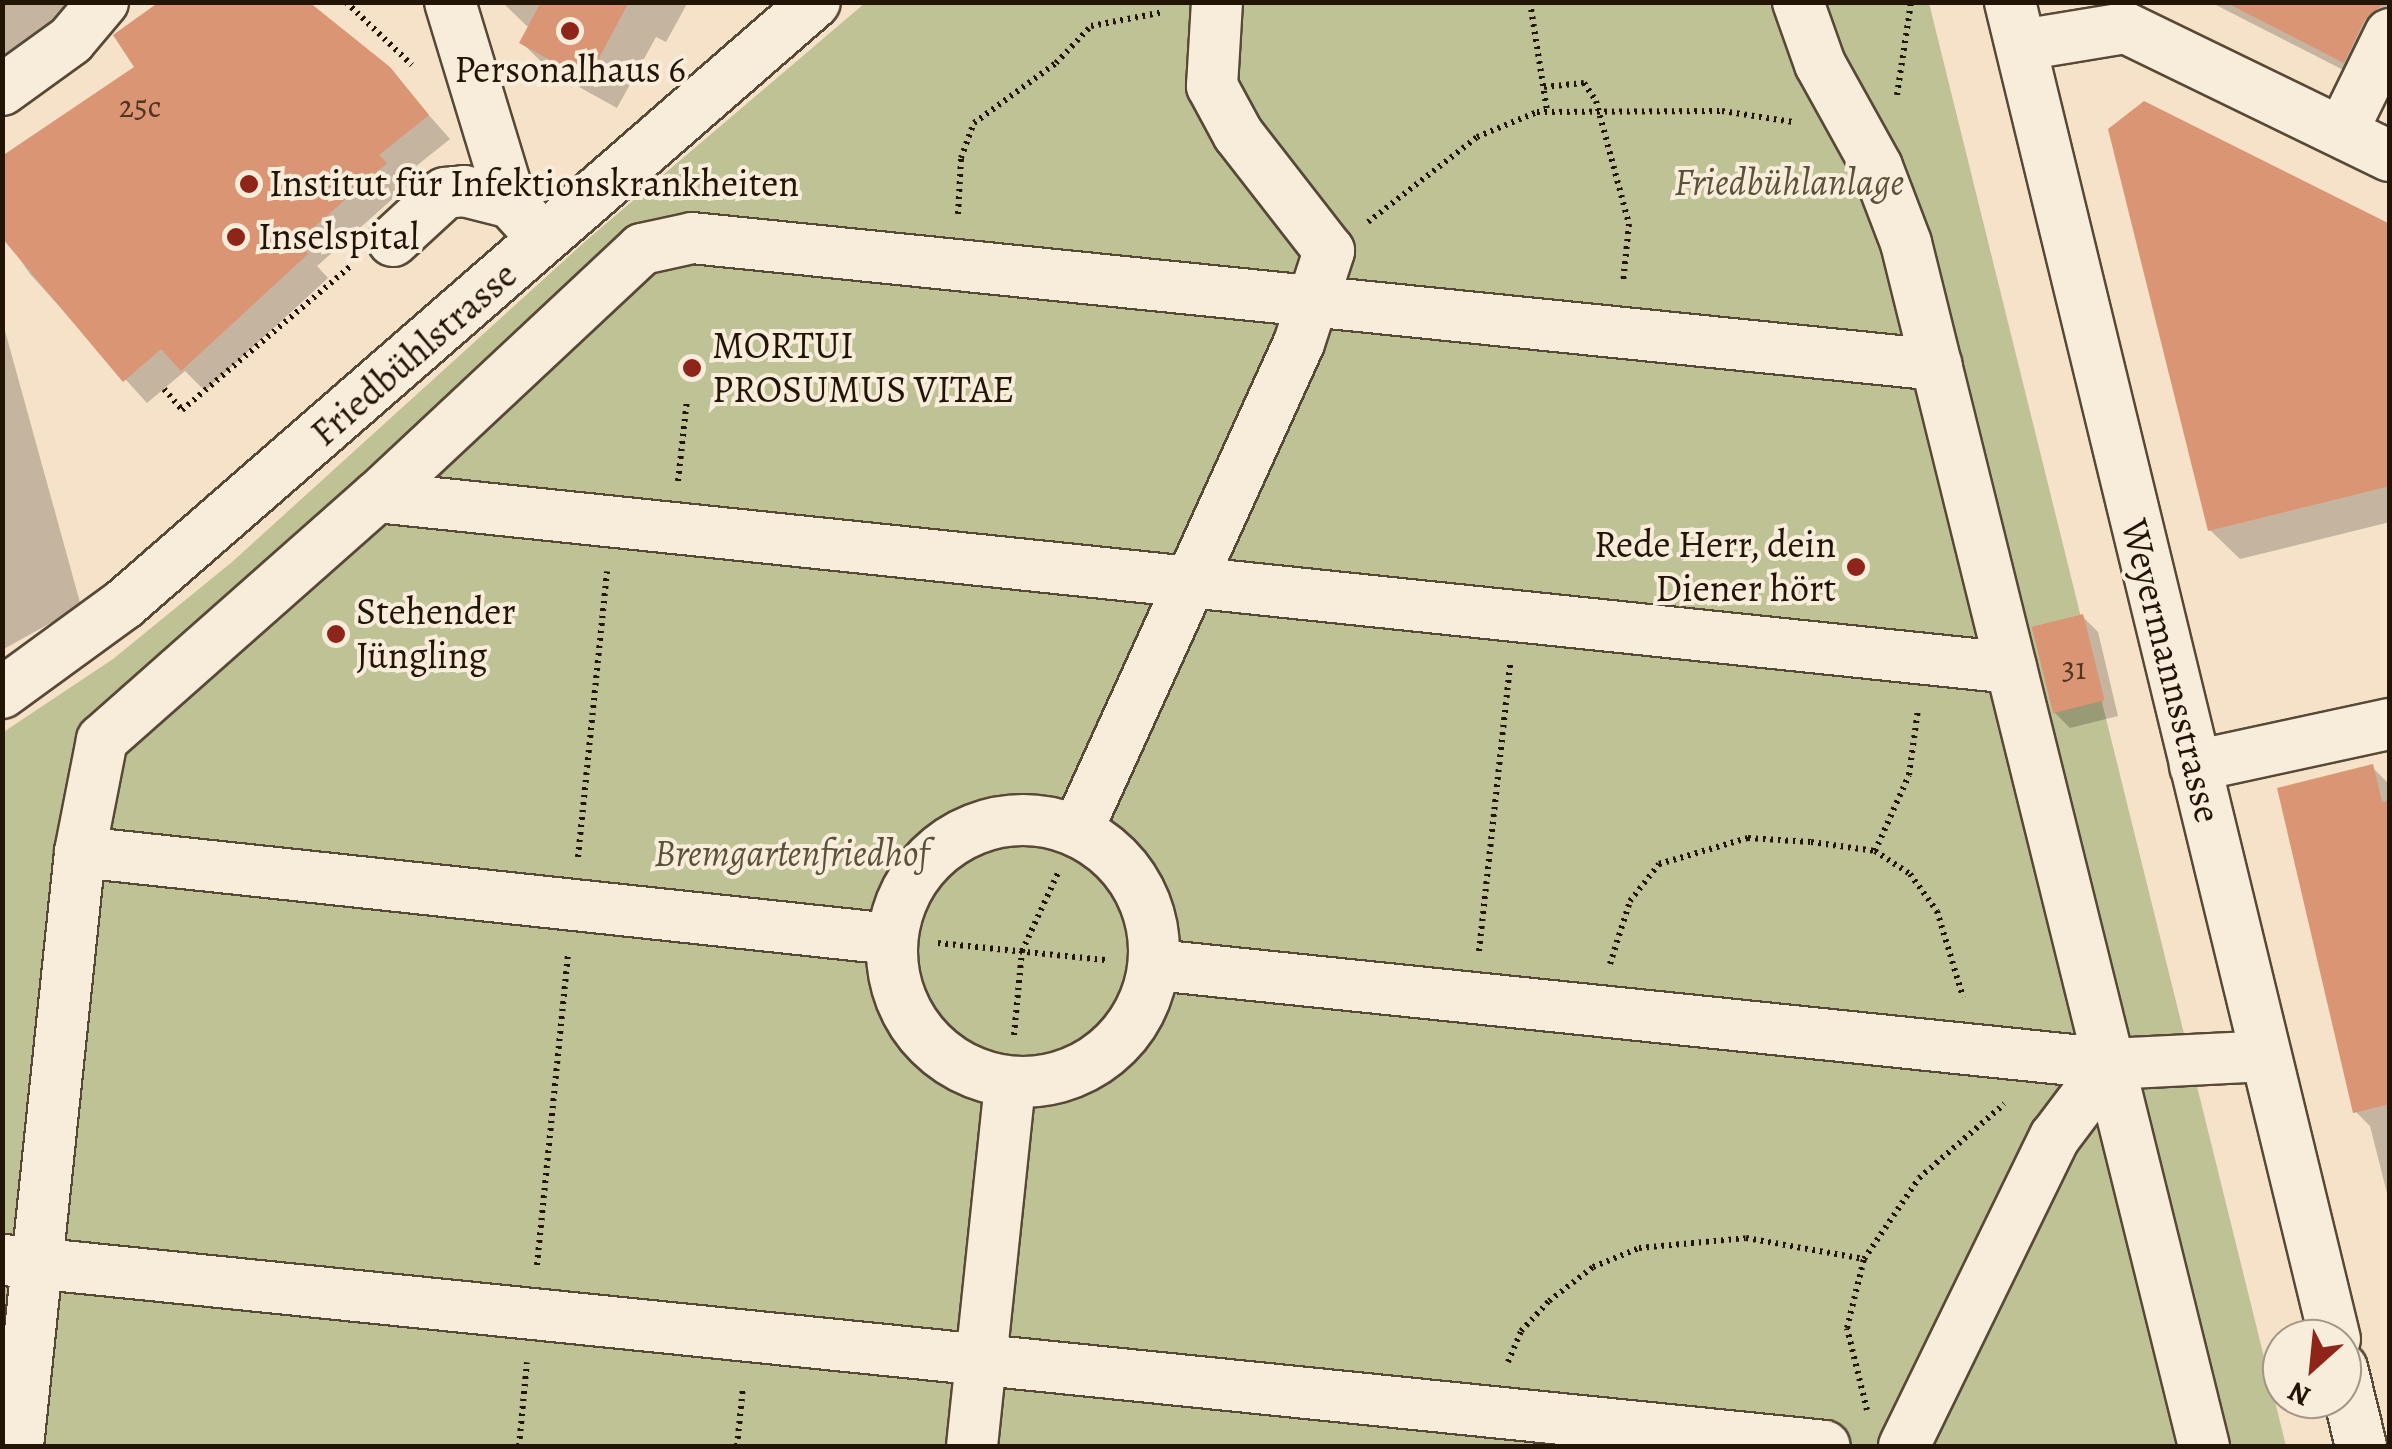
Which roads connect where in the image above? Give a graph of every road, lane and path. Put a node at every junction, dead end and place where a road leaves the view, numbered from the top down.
1 (103, 2) edge
2 (346, 2) edge
3 (450, 2) edge
4 (814, 2) edge
5 (1530, 2) edge
6 (1798, 2) edge
7 (1912, 2) edge
8 (1216, 4) edge
9 (2016, 24) edge
10 (2390, 34) edge
11 (418, 71) dead end
12 (1544, 87) junction
13 (2, 90) edge
14 (1547, 111) junction
15 (1600, 113) junction
16 (2342, 132) junction
17 (1862, 141) junction
18 (2390, 156) edge
19 (510, 204) junction
20 (398, 237) joint
21 (545, 240) junction
22 (956, 266) junction
23 (1321, 281) junction
24 (1618, 334) junction
25 (1937, 365) junction
26 (164, 388) dead end
27 (687, 399) dead end
28 (377, 497) junction
29 (612, 520) junction
30 (673, 526) junction
31 (1192, 584) junction
32 (1516, 616) junction
33 (1930, 660) junction
34 (2012, 668) junction
35 (2, 693) edge
36 (2390, 724) edge
37 (2194, 766) junction
38 (1078, 829) junction
39 (1875, 851) junction
40 (80, 852) junction
41 (573, 904) junction
42 (891, 938) junction
43 (1022, 951) junction
44 (1156, 965) junction
45 (1474, 997) junction
46 (1603, 1010) junction
47 (1966, 1048) junction
48 (2266, 1056) junction
49 (2110, 1064) junction
50 (1010, 1082) junction
51 (2012, 1098) dead end
52 (1864, 1259) junction
53 (19, 1262) edge
54 (532, 1314) junction
55 (2330, 1319) edge
56 (981, 1360) junction
57 (1501, 1413) junction
58 (2354, 1419) edge
59 (1886, 1430) edge
60 (18, 1446) edge
61 (519, 1446) edge
62 (972, 1446) edge
63 (1825, 1446) edge
64 (2204, 1446) edge
65 (2361, 1446) edge

1 - 13 street
2 - 11 path
3 - 19 street
4 - 21 street, Friedbühlstrasse
5 - 12 path
6 - 17 street
7 - 17 path
8 - 22 path
8 - 23 street
9 - 16 street
9 - 37 street, Weyermannsstrasse
10 - 16 street
12 - 14 path
12 - 15 path
14 - 15 path
14 - 23 path
15 - 17 path
15 - 24 path
16 - 18 street
17 - 25 street
19 - 20 street
19 - 21 street
20 - 26 path
21 - 35 street, Friedbühlstrasse
22 - 23 street
22 - 28 street
23 - 24 street
23 - 31 street
24 - 25 street
25 - 34 street
27 - 30 path
28 - 29 street
28 - 40 street
29 - 30 street
29 - 41 path
30 - 31 street
31 - 32 street
31 - 38 street
32 - 33 street
32 - 45 path
33 - 34 street
33 - 39 path
34 - 49 street
36 - 37 street
37 - 48 street, Weyermannsstrasse
38 - 42 street
38 - 43 path
38 - 44 street
39 - 46 path
39 - 47 path
40 - 41 street
40 - 53 street
41 - 42 street
41 - 54 path
42 - 43 path
42 - 50 street
43 - 44 path
43 - 50 path
44 - 45 street
44 - 50 street
45 - 46 street
46 - 47 street
47 - 49 street
48 - 49 street
48 - 55 street, Weyermannsstrasse
49 - 59 street
49 - 64 street
50 - 56 street
51 - 52 path
52 - 57 path
52 - 59 path
53 - 54 street
53 - 60 street
54 - 56 street
54 - 61 path
56 - 57 street
56 - 62 street
57 - 63 street
58 - 65 street

